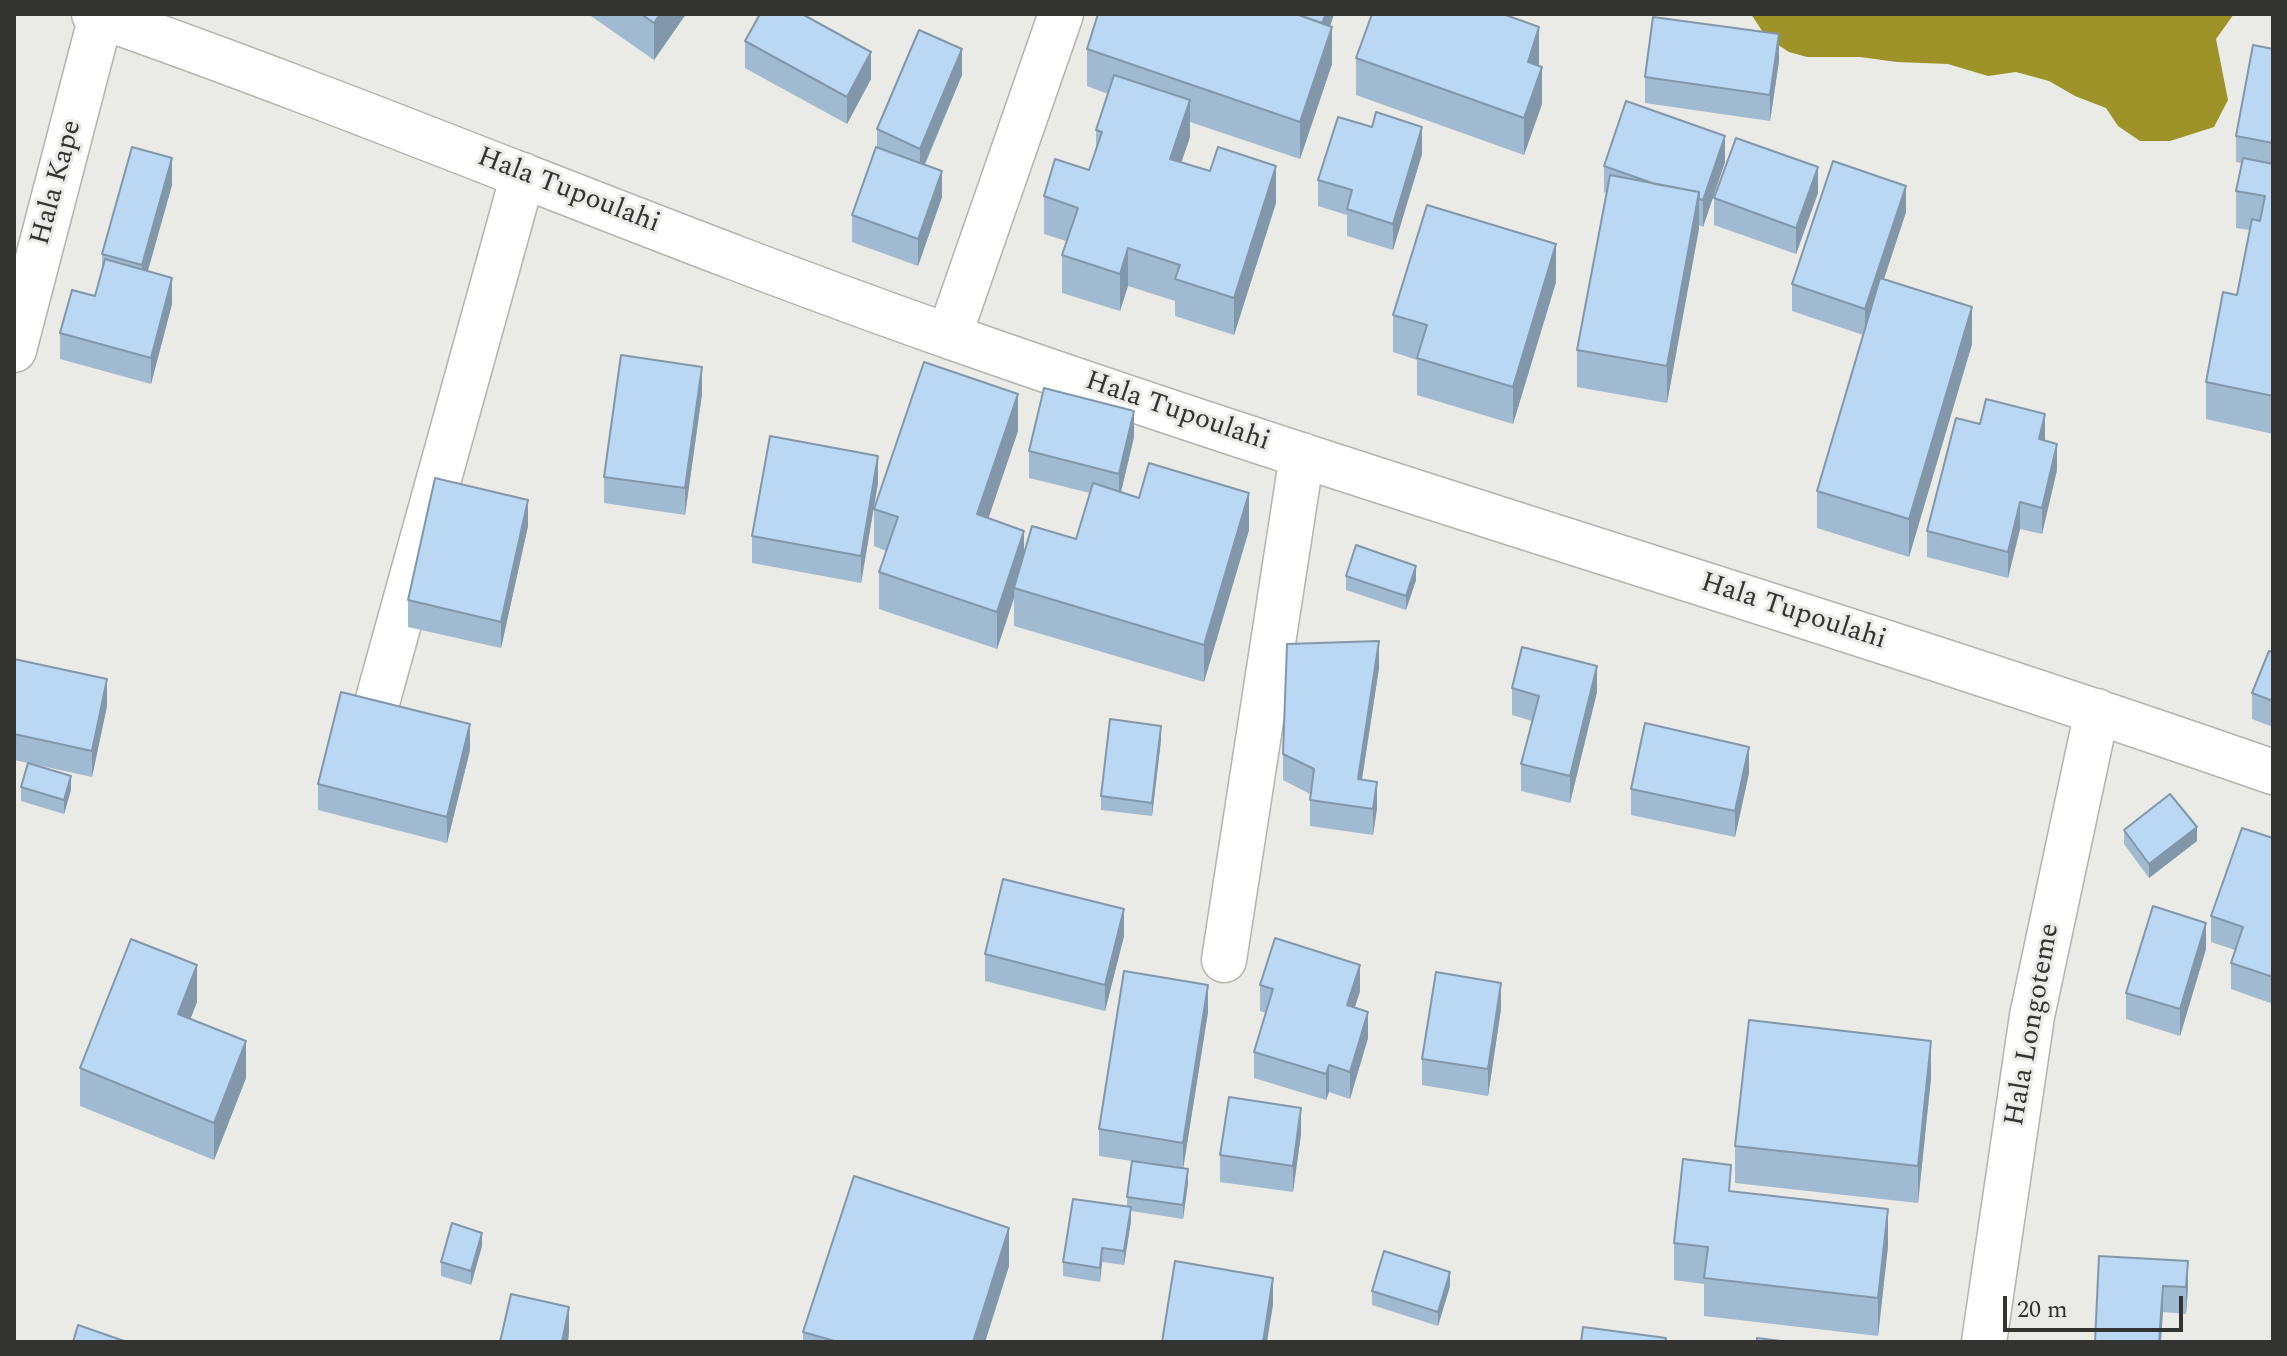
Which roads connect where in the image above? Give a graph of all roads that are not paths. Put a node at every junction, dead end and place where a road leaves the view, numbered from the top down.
1 (1061, 14) edge
2 (98, 15) edge
3 (523, 175) junction
4 (949, 336) junction
5 (14, 350) edge
6 (1302, 455) junction
7 (375, 710) edge
8 (2097, 711) junction
9 (2273, 772) edge
10 (1224, 960) dead end
11 (1984, 1342) edge

1 - 4 street
2 - 3 street, Hala Tupoulahi
2 - 5 street, Hala Kape
3 - 4 street, Hala Tupoulahi
3 - 7 street
4 - 6 street, Hala Tupoulahi
6 - 8 street, Hala Tupoulahi
6 - 10 street
8 - 9 street, Hala Tupoulahi
8 - 11 street, Hala Longoteme

